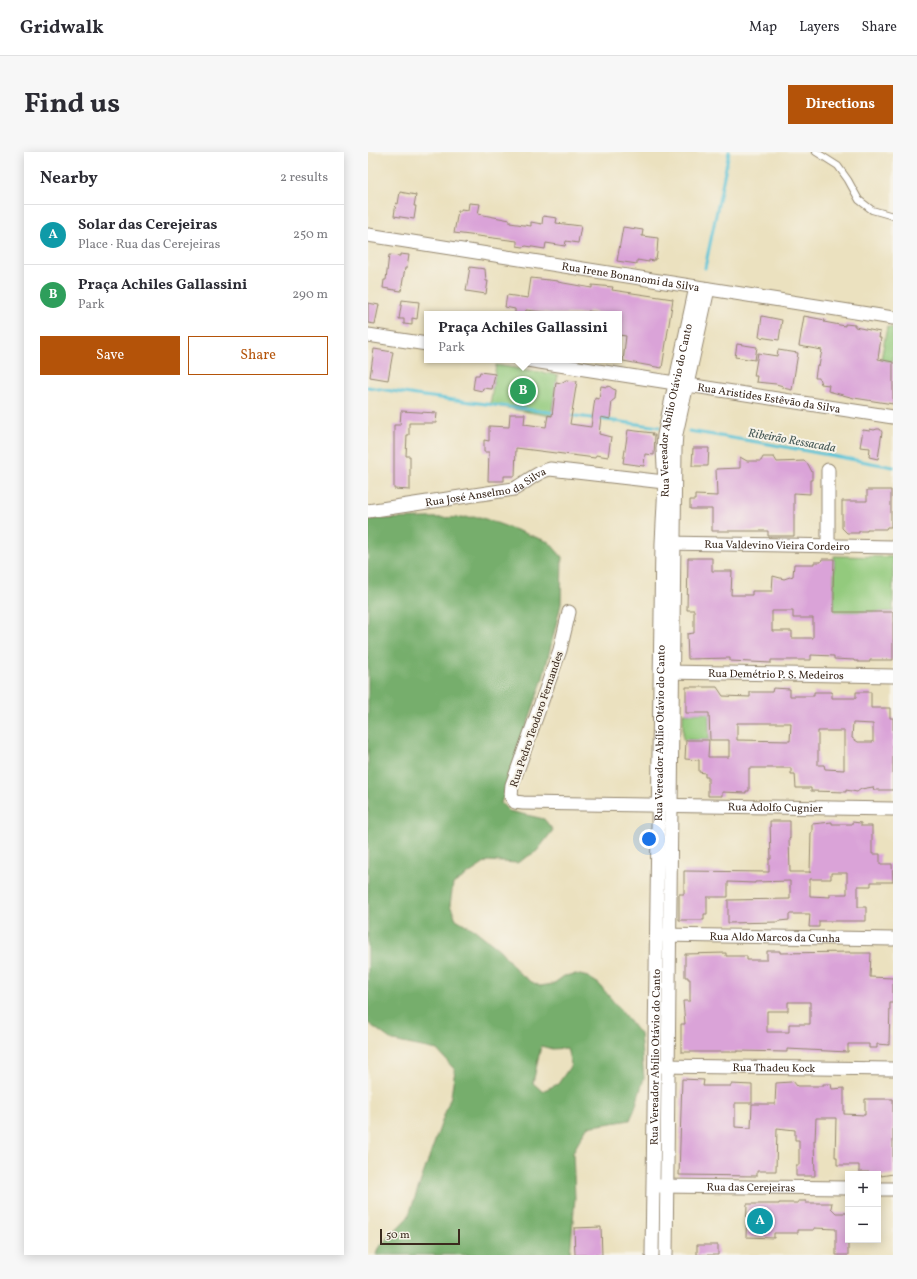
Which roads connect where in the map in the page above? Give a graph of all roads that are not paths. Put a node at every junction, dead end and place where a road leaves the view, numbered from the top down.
1 (816, 152) edge
2 (893, 216) edge
3 (368, 235) edge
4 (702, 288) junction
5 (893, 318) edge
6 (368, 335) edge
7 (424, 344) edge
8 (546, 363) edge
9 (681, 384) junction
10 (893, 417) edge
11 (828, 470) dead end
12 (670, 483) junction
13 (368, 511) edge
14 (668, 543) junction
15 (828, 546) junction
16 (893, 547) edge
17 (569, 612) dead end
18 (666, 672) junction
19 (893, 676) edge
20 (664, 806) junction
21 (893, 809) edge
22 (663, 935) junction
23 (893, 939) edge
24 (655, 1066) junction
25 (668, 1066) junction
26 (893, 1069) edge
27 (653, 1186) junction
28 (667, 1186) junction
29 (845, 1188) edge
30 (881, 1189) edge
31 (893, 1189) edge
32 (652, 1255) edge
33 (666, 1255) edge

1 - 2 lane
3 - 4 street, Rua Irene Bonanomi da Silva
4 - 5 street, Rua Irene Bonanomi da Silva
4 - 9 street, Rua Vereador Abílio Otávio do Canto
6 - 7 street
8 - 9 street, Rua Aristides Estêvão da Silva
9 - 10 street, Rua Aristides Estêvão da Silva
9 - 12 street, Rua Vereador Abílio Otávio do Canto
11 - 15 street
12 - 13 street, Rua José Anselmo da Silva
12 - 14 street, Rua Vereador Abílio Otávio do Canto
14 - 15 street, Rua Valdevino Vieira Cordeiro
14 - 18 street, Rua Vereador Abílio Otávio do Canto
15 - 16 street, Rua Valdevino Vieira Cordeiro
17 - 20 street, Rua Pedro Teodoro Fernandes
18 - 19 street, Rua Demétrio P. S. Medeiros
18 - 20 street, Rua Vereador Abílio Otávio do Canto
20 - 21 street, Rua Adolfo Cugnier
20 - 22 street, Rua Vereador Abílio Otávio do Canto
22 - 23 street, Rua Aldo Marcos da Cunha
22 - 24 street, Rua Vereador Abílio Otávio do Canto
22 - 25 street, Rua Vereador Abílio Otávio do Canto
24 - 25 street, Rua Thadeu Kock
24 - 27 street, Rua Vereador Abílio Otávio do Canto
25 - 26 street, Rua Thadeu Kock
25 - 28 street, Rua Vereador Abílio Otávio do Canto
27 - 28 street, Rua das Cerejeiras
27 - 32 street, Rua Vereador Abílio Otávio do Canto
28 - 29 street, Rua das Cerejeiras
28 - 33 street, Rua Vereador Abílio Otávio do Canto
30 - 31 street

